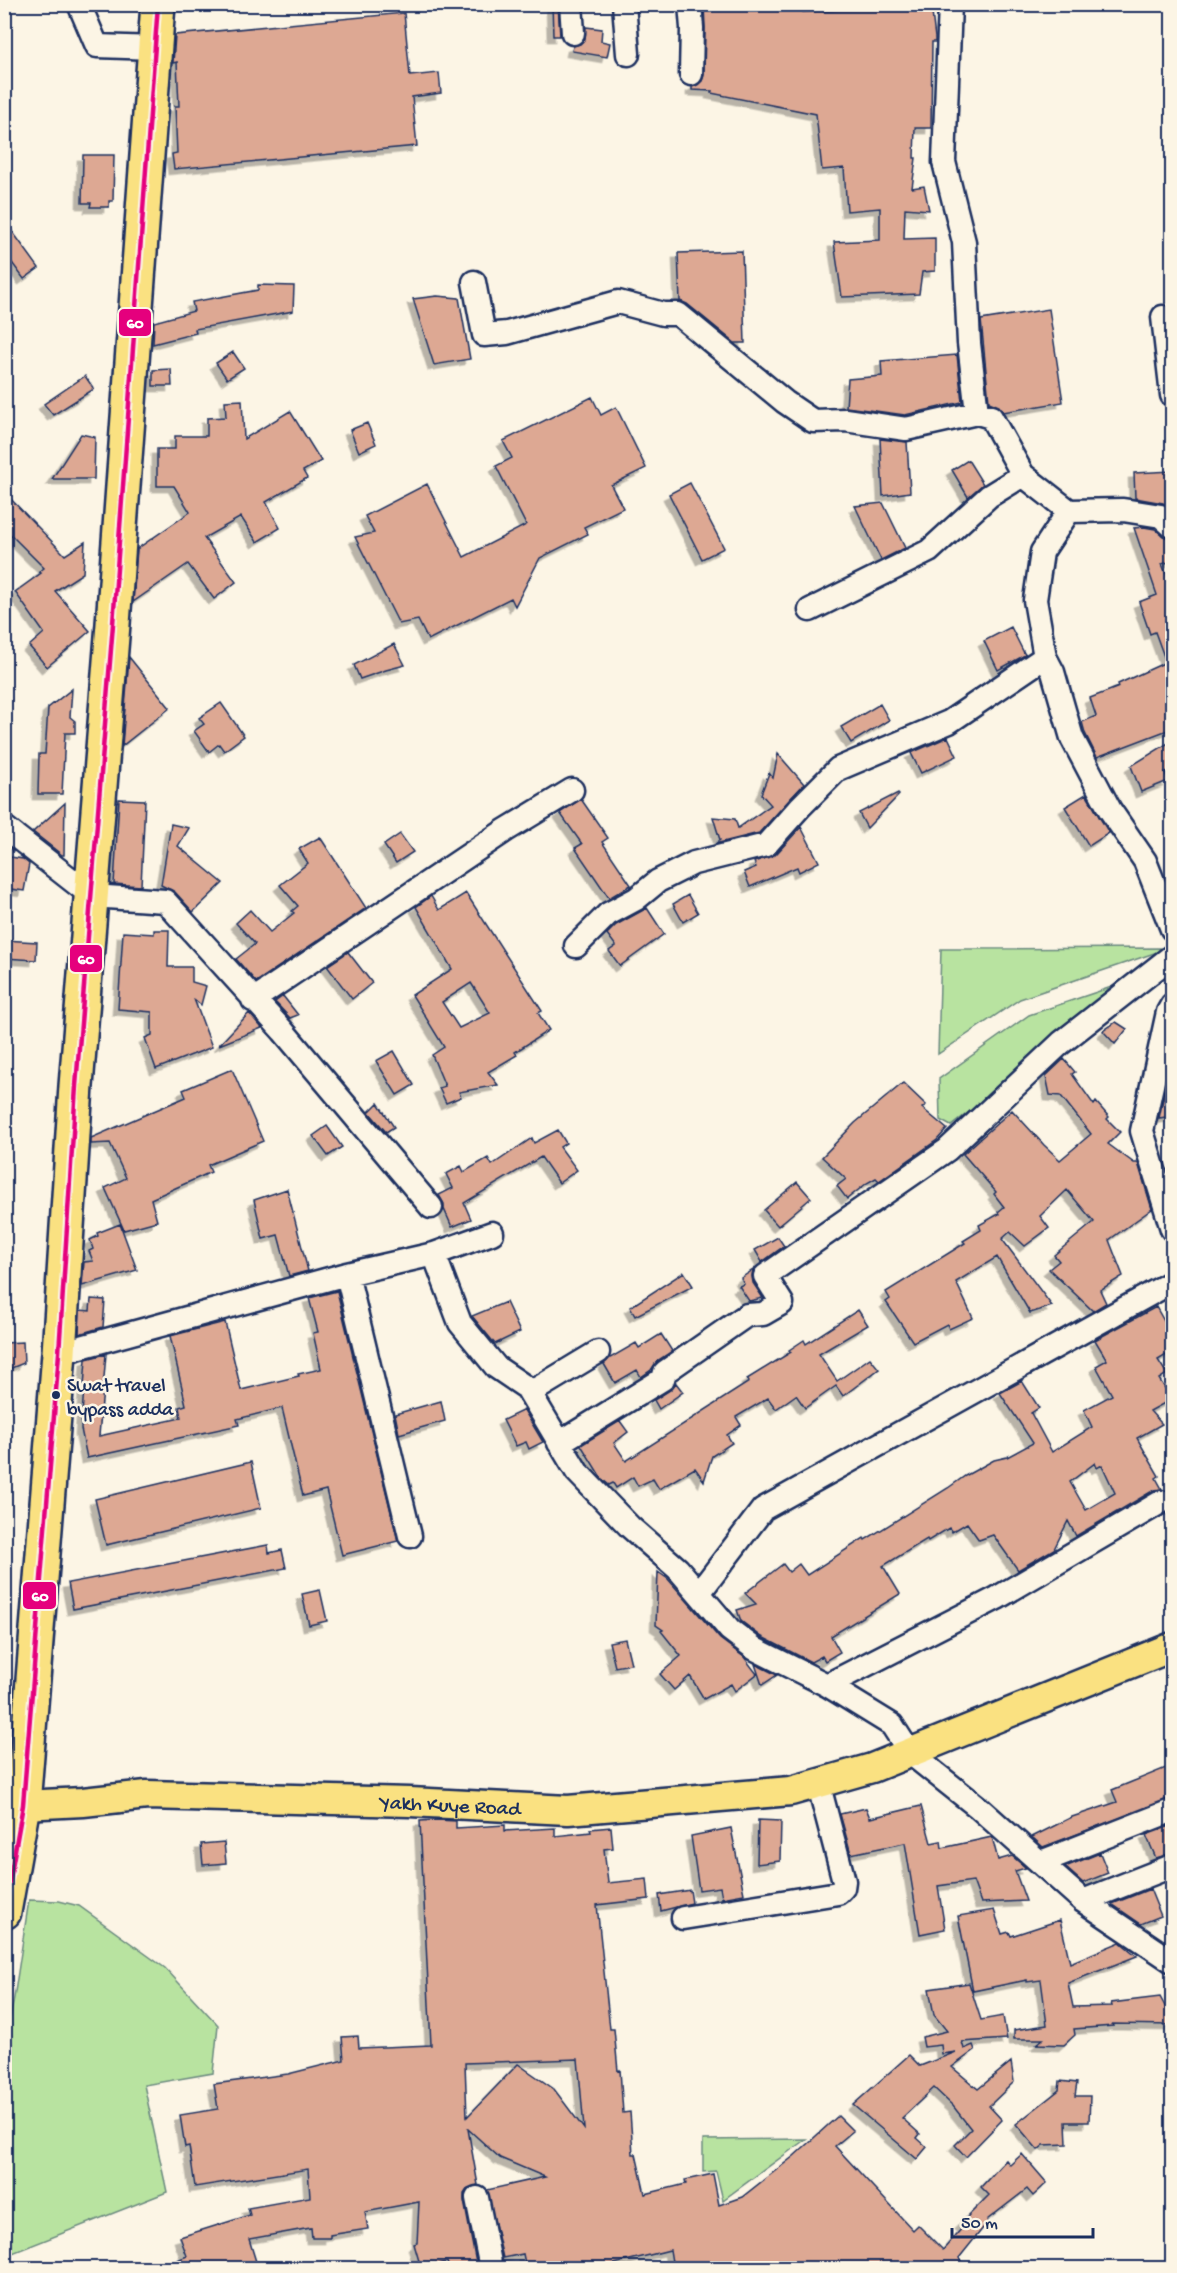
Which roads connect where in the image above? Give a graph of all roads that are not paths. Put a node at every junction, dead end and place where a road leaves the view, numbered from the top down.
1 (79, 4) edge
2 (158, 4) edge
3 (571, 4) edge
4 (624, 4) edge
5 (690, 4) edge
6 (950, 4) edge
7 (573, 33) dead end
8 (155, 48) junction
9 (628, 54) dead end
10 (691, 74) dead end
11 (474, 282) dead end
12 (1163, 317) dead end
13 (1173, 395) edge
14 (977, 413) junction
15 (1023, 475) junction
16 (1069, 511) junction
17 (1173, 526) edge
18 (810, 610) dead end
19 (1045, 657) junction
20 (572, 790) dead end
21 (4, 827) edge
22 (92, 896) junction
23 (1173, 929) edge
24 (576, 946) dead end
25 (1173, 956) edge
26 (253, 1000) junction
27 (1173, 1005) edge
28 (1163, 1075) edge
29 (1168, 1200) edge
30 (431, 1207) dead end
31 (1173, 1229) edge
32 (492, 1233) dead end
33 (434, 1254) junction
34 (347, 1274) junction
35 (1173, 1282) edge
36 (598, 1352) dead end
37 (59, 1353) junction
38 (530, 1393) junction
39 (560, 1443) junction
40 (1161, 1502) dead end
41 (410, 1536) dead end
42 (699, 1593) junction
43 (1173, 1647) edge
44 (827, 1685) junction
45 (910, 1753) junction
46 (818, 1782) junction
47 (14, 1807) edge
48 (1171, 1811) edge
49 (1041, 1862) junction
50 (1173, 1866) edge
51 (1083, 1900) junction
52 (4, 1912) edge
53 (683, 1918) dead end
54 (1173, 1961) edge
55 (477, 2198) dead end
56 (491, 2268) edge

1 - 8 street
2 - 8 highway
3 - 7 street
4 - 9 street
5 - 10 street
6 - 14 street
8 - 22 highway
11 - 14 street
12 - 13 street
14 - 15 street
15 - 16 street
15 - 18 street
16 - 17 street
16 - 19 street
19 - 23 street
19 - 24 street
20 - 26 street
21 - 22 street
22 - 26 street
22 - 37 highway
25 - 39 street
26 - 30 street
27 - 28 street
28 - 29 street
29 - 31 street
32 - 33 street
33 - 34 street
33 - 38 street
34 - 37 street
34 - 41 street
35 - 42 street
36 - 38 street
37 - 47 highway
38 - 39 street
39 - 42 street
40 - 44 street
42 - 44 street
43 - 45 main road, Yakh Kuye Road
44 - 45 street
45 - 46 main road, Yakh Kuye Road
45 - 49 street
46 - 47 main road, Yakh Kuye Road
46 - 53 street
47 - 52 highway
48 - 49 street
49 - 51 street
50 - 51 street
51 - 54 street
55 - 56 street

